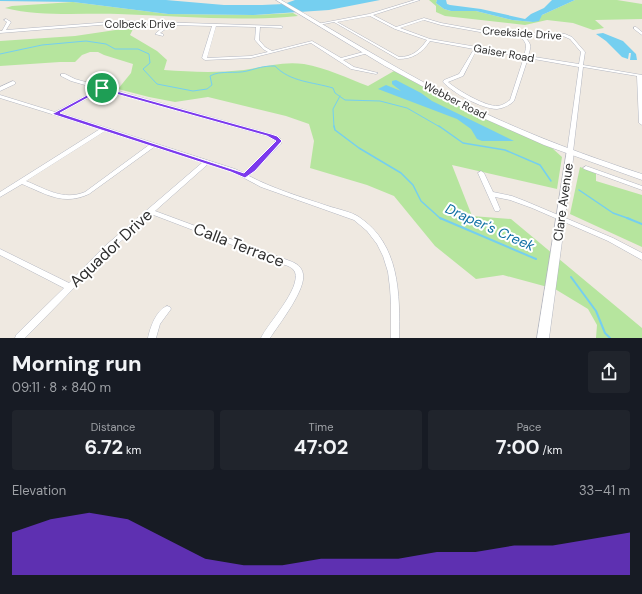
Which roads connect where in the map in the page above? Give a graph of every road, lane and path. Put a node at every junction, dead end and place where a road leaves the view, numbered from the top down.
1 (418, 0) edge
2 (280, 1) edge
3 (370, 15) junction
4 (6, 20) dead end
5 (335, 22) junction
6 (170, 24) junction
7 (319, 24) junction
8 (214, 25) junction
9 (258, 27) junction
10 (281, 27) dead end
11 (396, 28) junction
12 (635, 28) dead end
13 (2, 32) edge
14 (520, 34) junction
15 (642, 34) edge
16 (162, 35) dead end
17 (429, 40) junction
18 (476, 48) junction
19 (272, 52) junction
20 (367, 52) junction
21 (526, 56) junction
22 (340, 60) junction
23 (581, 66) junction
24 (376, 73) dead end
25 (63, 75) dead end
26 (640, 76) edge
27 (13, 83) dead end
28 (102, 88) junction
29 (0, 89) edge
30 (0, 96) edge
31 (641, 102) edge
32 (55, 114) junction
33 (642, 123) edge
34 (104, 129) junction
35 (153, 145) junction
36 (570, 152) junction
37 (207, 162) junction
38 (586, 168) dead end
39 (481, 173) dead end
40 (245, 176) junction
41 (642, 178) edge
42 (21, 182) junction
43 (642, 188) edge
44 (490, 194) junction
45 (0, 195) edge
46 (497, 209) dead end
47 (150, 211) junction
48 (561, 219) junction
49 (0, 252) edge
50 (642, 257) edge
51 (70, 287) junction
52 (167, 309) dead end
53 (19, 338) edge
54 (152, 338) edge
55 (265, 338) edge
56 (396, 338) edge
57 (543, 338) edge

1 - 3 street
2 - 7 main road, Webber Road
3 - 5 street
3 - 11 street, Gaiser Road
4 - 13 street
5 - 7 street
5 - 17 street
6 - 8 street, Colbeck Drive
6 - 13 street, Colbeck Drive
6 - 16 street
7 - 20 main road, Webber Road
8 - 9 street, Colbeck Drive
8 - 19 street
9 - 10 street, Colbeck Drive
9 - 19 street
11 - 14 street, Creekside Drive
11 - 17 street, Gaiser Road
12 - 15 street
14 - 21 street
14 - 23 street, Creekside Drive
17 - 18 street, Gaiser Road
18 - 21 street, Gaiser Road
18 - 21 street
19 - 22 street
20 - 22 street
20 - 36 main road, Webber Road
21 - 23 street, Gaiser Road
22 - 24 street
23 - 26 street, Gaiser Road
23 - 36 street, Clare Avenue
25 - 28 street
26 - 31 street
27 - 29 street
28 - 32 street
28 - 40 street
30 - 32 street
31 - 33 street
32 - 34 street
34 - 35 street
34 - 42 street
35 - 37 street
35 - 42 street
36 - 41 main road, Webber Road
36 - 48 street, Clare Avenue
37 - 40 street
37 - 47 street, Aquador Drive
38 - 43 street
39 - 44 street
40 - 56 street
42 - 45 street
44 - 46 street
44 - 48 street
47 - 51 street, Aquador Drive
47 - 55 street, Calla Terrace
48 - 50 street
48 - 57 street, Clare Avenue
49 - 51 street
51 - 53 street, Aquador Drive
52 - 54 street

